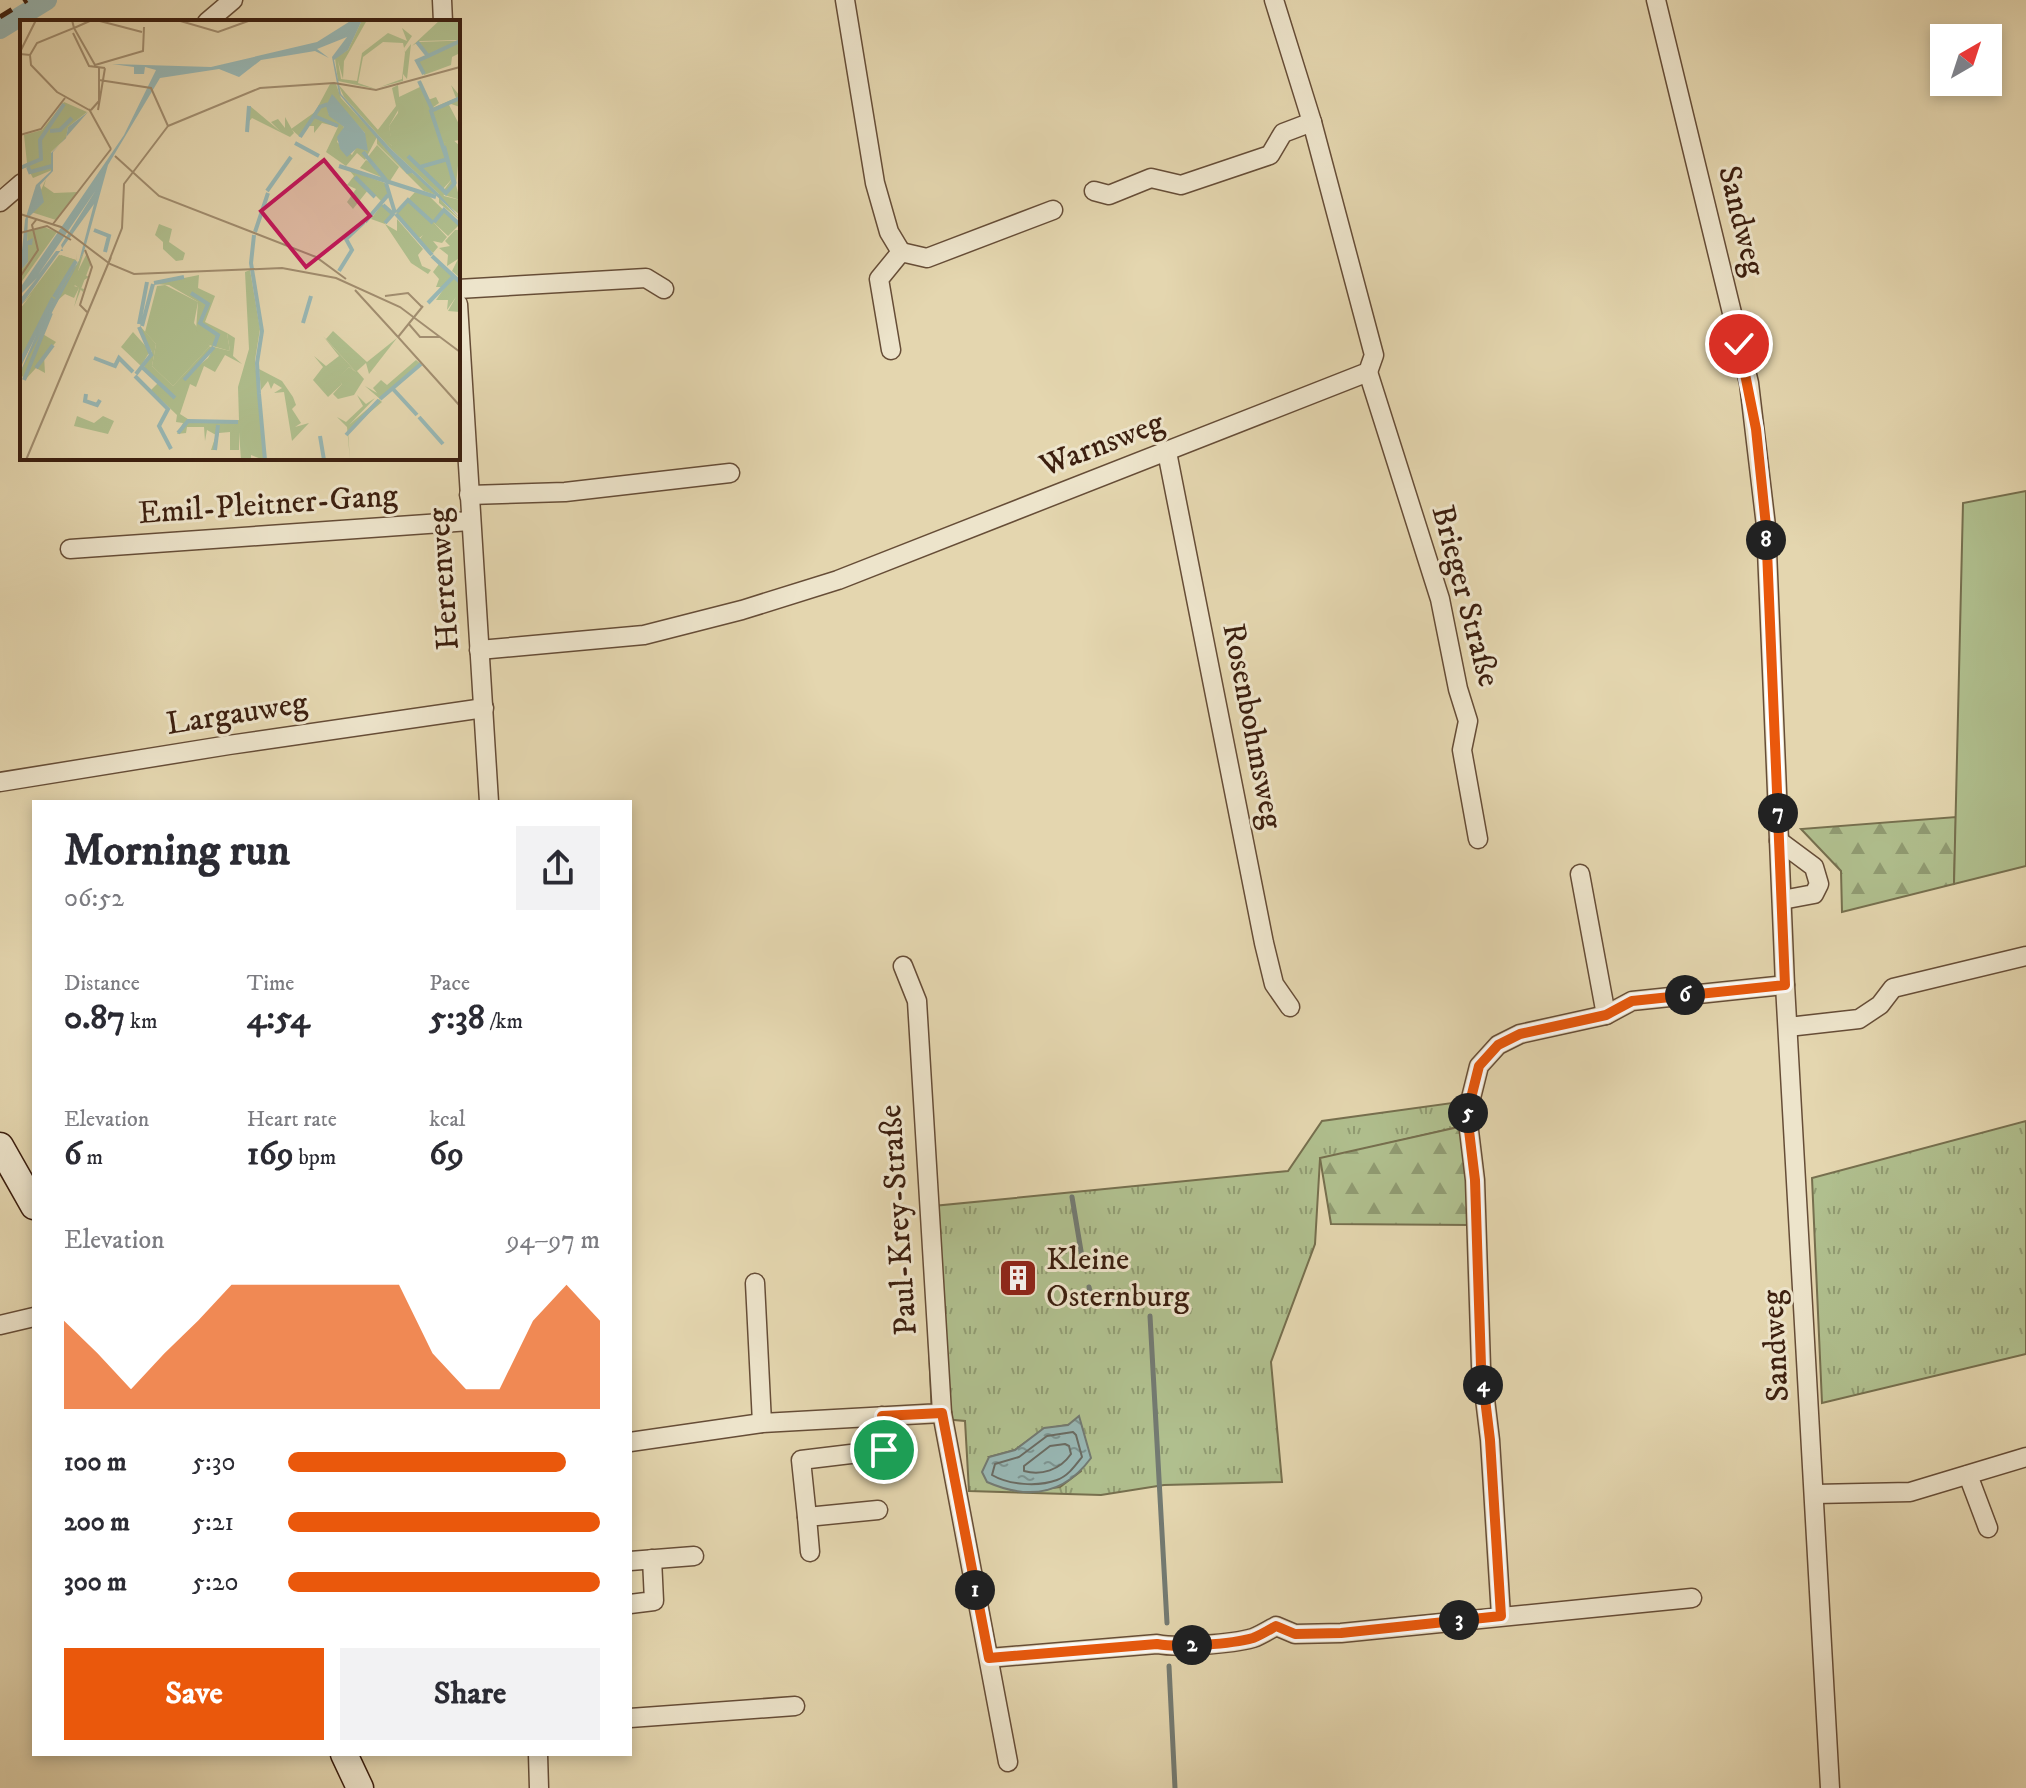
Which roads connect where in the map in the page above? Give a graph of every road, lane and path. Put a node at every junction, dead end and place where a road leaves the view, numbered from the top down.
1 (233, 0) edge
2 (442, 0) edge
3 (845, 0) edge
4 (1274, 0) edge
5 (1656, 0) edge
6 (209, 20) edge
7 (443, 20) edge
8 (1312, 122) junction
9 (20, 185) edge
10 (1094, 191) dead end
11 (0, 202) edge
12 (1053, 210) dead end
13 (901, 252) junction
14 (460, 289) edge
15 (664, 289) dead end
16 (460, 339) edge
17 (891, 350) dead end
18 (1368, 372) junction
19 (1167, 452) junction
20 (730, 473) dead end
21 (469, 495) junction
22 (470, 521) junction
23 (70, 549) dead end
24 (479, 650) junction
25 (484, 708) junction
26 (0, 782) edge
27 (489, 800) edge
28 (1478, 839) dead end
29 (1779, 841) junction
30 (1580, 874) dead end
31 (1782, 900) junction
32 (2026, 956) edge
33 (903, 966) dead end
34 (1785, 985) junction
35 (1290, 1007) dead end
36 (1606, 1015) junction
37 (1788, 1027) junction
38 (0, 1146) edge
39 (32, 1202) edge
40 (755, 1283) dead end
41 (32, 1317) edge
42 (0, 1325) edge
43 (942, 1413) junction
44 (882, 1416) junction
45 (762, 1423) junction
46 (632, 1442) edge
47 (2026, 1457) edge
48 (1968, 1475) junction
49 (1815, 1494) junction
50 (878, 1510) dead end
51 (807, 1517) junction
52 (1988, 1528) dead end
53 (810, 1552) dead end
54 (694, 1556) dead end
55 (652, 1559) junction
56 (632, 1561) edge
57 (1692, 1598) dead end
58 (632, 1604) edge
59 (1501, 1616) junction
60 (989, 1658) junction
61 (795, 1706) dead end
62 (632, 1718) edge
63 (345, 1756) edge
64 (538, 1756) edge
65 (1008, 1762) dead end
66 (360, 1788) edge
67 (539, 1788) edge
68 (1830, 1788) edge

1 - 6 street
2 - 7 street
3 - 13 street
4 - 8 street
5 - 29 street, Sandweg
8 - 10 street
8 - 18 street
9 - 11 street
12 - 13 street
13 - 17 street
14 - 15 street
16 - 21 street, Herrenweg
18 - 19 street, Warnsweg
18 - 28 street, Brieger Straße
19 - 24 street, Warnsweg
19 - 35 street, Rosenbohmsweg
20 - 21 street
21 - 22 street, Herrenweg
22 - 23 street, Emil-Pleitner-Gang
22 - 24 street, Herrenweg
24 - 25 street, Herrenweg
25 - 26 street, Largauweg
25 - 27 street, Herrenweg
29 - 31 street, Sandweg
29 - 31 street
30 - 36 street
31 - 34 street, Sandweg
32 - 37 street
33 - 43 street, Paul-Krey-Straße
34 - 36 street
34 - 37 street, Sandweg
36 - 59 street
37 - 49 street, Sandweg
38 - 39 street
40 - 45 street
41 - 42 street
43 - 44 street
43 - 60 street, Paul-Krey-Straße
44 - 45 street
44 - 51 street
45 - 46 street
47 - 48 street
48 - 49 street
48 - 52 street
49 - 68 street, Sandweg
50 - 51 street
51 - 53 street
54 - 55 street
55 - 56 street
55 - 58 street
57 - 59 street
59 - 60 street
60 - 65 street, Paul-Krey-Straße
61 - 62 street
63 - 66 street
64 - 67 street

